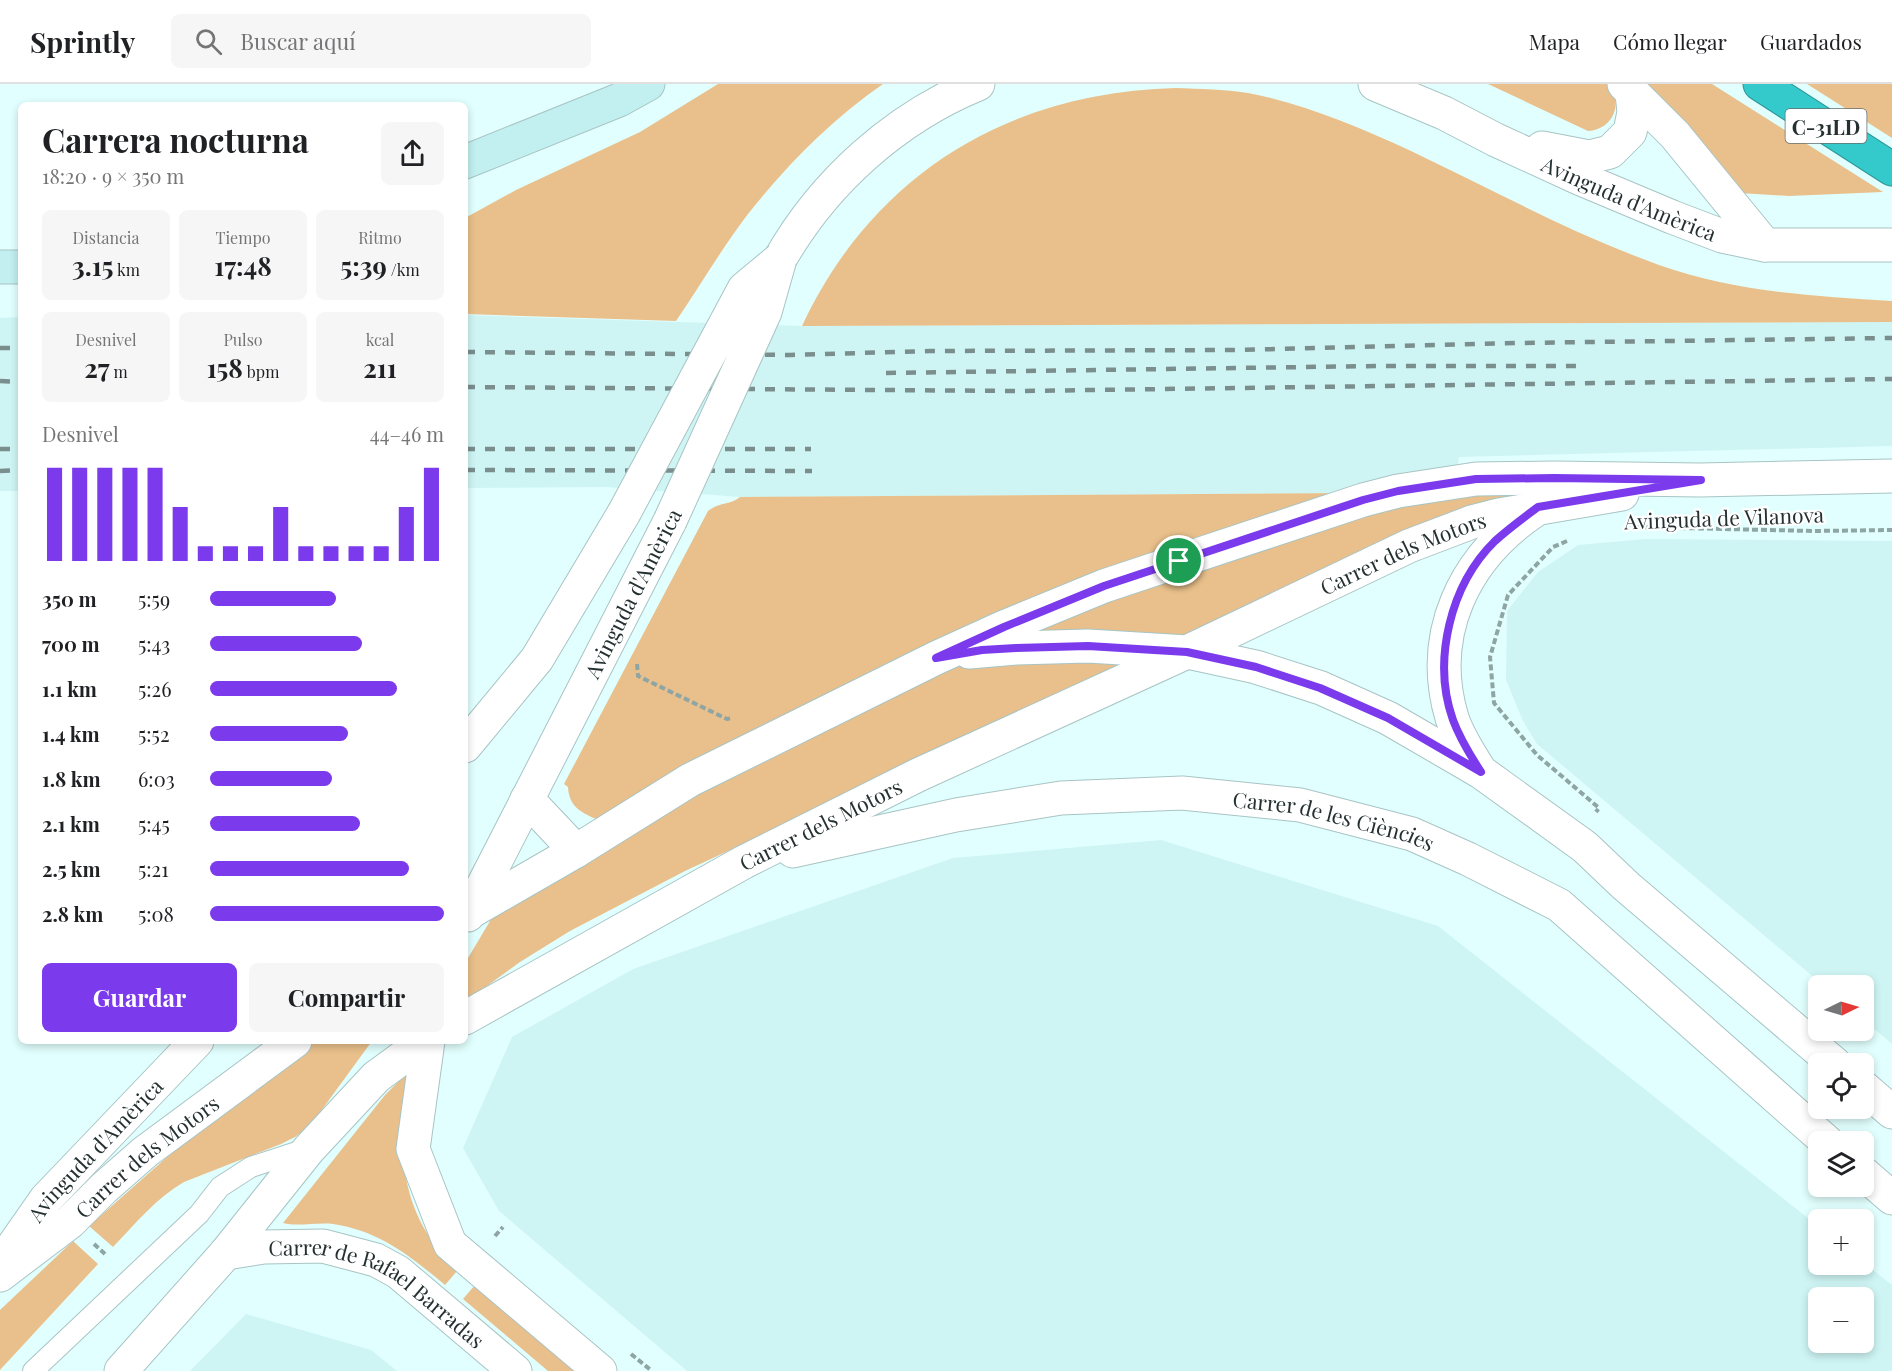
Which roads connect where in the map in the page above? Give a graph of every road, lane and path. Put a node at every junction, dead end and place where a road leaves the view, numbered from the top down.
1 (648, 84) edge
2 (978, 84) edge
3 (1375, 84) edge
4 (1760, 84) edge
5 (1628, 88) edge
6 (1496, 140) junction
7 (468, 161) edge
8 (1892, 169) edge
9 (1765, 245) junction
10 (1892, 245) edge
11 (780, 259) junction
12 (0, 267) edge
13 (18, 267) edge
14 (1892, 476) edge
15 (1701, 480) junction
16 (1538, 507) junction
17 (1701, 517) dead end
18 (1641, 519) dead end
19 (1627, 527) dead end
20 (1892, 530) edge
21 (1573, 539) dead end
22 (1187, 652) junction
23 (936, 658) junction
24 (637, 662) dead end
25 (737, 717) dead end
26 (468, 742) edge
27 (1481, 772) junction
28 (527, 799) junction
29 (1599, 808) dead end
30 (576, 851) junction
31 (744, 862) junction
32 (468, 914) edge
33 (468, 915) edge
34 (468, 1016) edge
35 (195, 1044) edge
36 (291, 1044) edge
37 (394, 1044) edge
38 (422, 1044) edge
39 (426, 1044) edge
40 (1822, 1053) edge
41 (376, 1077) junction
42 (1874, 1096) edge
43 (1892, 1112) edge
44 (1815, 1131) edge
45 (309, 1149) junction
46 (1874, 1182) edge
47 (1892, 1198) edge
48 (226, 1253) junction
49 (0, 1265) edge
50 (0, 1275) edge
51 (33, 1371) edge
52 (121, 1371) edge
53 (515, 1371) edge
54 (600, 1371) edge

1 - 7 street
2 - 11 street, Avinguda d'Amèrica
3 - 6 street, Avinguda d'Amèrica
4 - 8 highway, C-31LD
5 - 6 street, Avinguda d'Amèrica
5 - 9 street, Avinguda d'Amèrica
6 - 9 street, Avinguda d'Amèrica
9 - 10 street, Avinguda d'Amèrica
11 - 26 street, Avinguda d'Amèrica, bridge
11 - 28 street, Avinguda d'Amèrica, bridge
12 - 13 street
14 - 15 street, Avinguda de Vilanova
15 - 16 street, Carrer dels Motors
15 - 23 street, Carrer dels Motors
16 - 22 street, Carrer dels Motors
16 - 27 street
17 - 18 path, Avinguda de Vilanova
19 - 20 path
21 - 29 path
22 - 23 street, Carrer dels Motors
22 - 27 street
22 - 31 street, Carrer dels Motors
23 - 30 street, Carrer dels Motors
24 - 25 path
27 - 40 street
28 - 30 street
28 - 32 street, Avinguda d'Amèrica
30 - 33 street, Carrer dels Motors
31 - 34 street, Carrer dels Motors
31 - 44 street, Carrer de les Ciències
35 - 49 street, Avinguda d'Amèrica
36 - 50 street, Carrer dels Motors
37 - 41 street
38 - 41 street
39 - 54 street
41 - 45 street
42 - 43 street
45 - 48 street
45 - 51 lane
46 - 47 street
48 - 52 street
48 - 53 street, Carrer de Rafael Barradas

